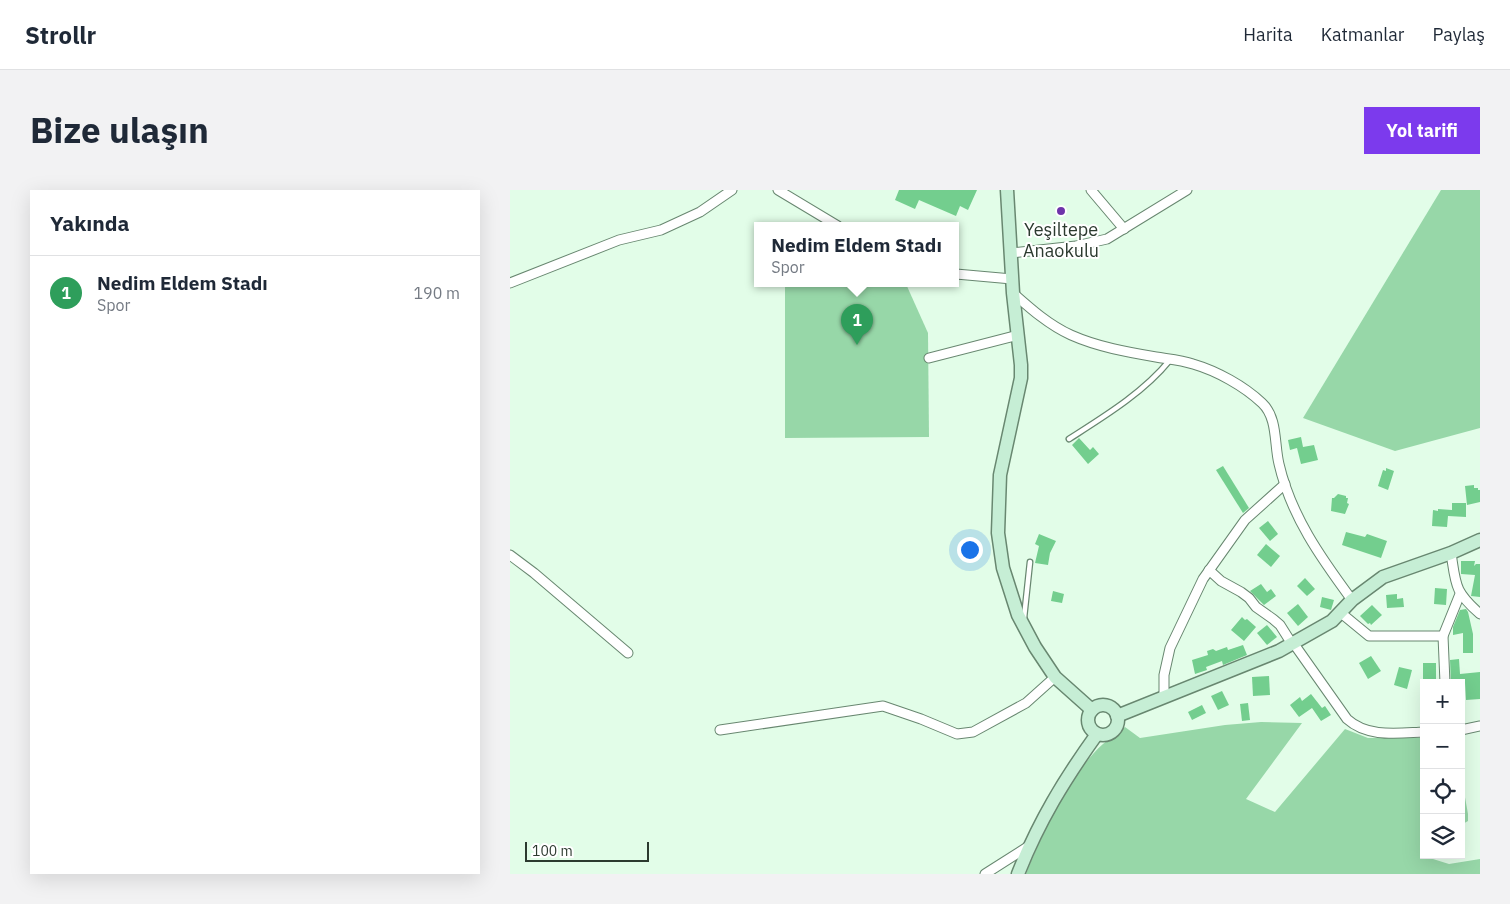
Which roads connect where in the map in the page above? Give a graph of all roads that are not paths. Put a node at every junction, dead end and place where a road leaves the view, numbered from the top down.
1 (732, 190) edge
2 (778, 190) edge
3 (1007, 190) edge
4 (1091, 190) edge
5 (1187, 190) edge
6 (831, 222) edge
7 (1124, 229) junction
8 (1011, 253) junction
9 (959, 274) edge
10 (1012, 279) junction
11 (510, 283) edge
12 (1013, 293) junction
13 (1018, 335) junction
14 (929, 358) dead end
15 (1170, 359) junction
16 (1069, 439) dead end
17 (1285, 484) junction
18 (1480, 540) edge
19 (1451, 553) junction
20 (510, 556) edge
21 (1030, 562) dead end
22 (1209, 570) junction
23 (1460, 594) junction
24 (1352, 600) junction
25 (1341, 613) junction
26 (1480, 614) edge
27 (1024, 626) junction
28 (1443, 636) junction
29 (1293, 644) junction
30 (628, 653) dead end
31 (1055, 677) junction
32 (1445, 679) edge
33 (1164, 697) junction
34 (1092, 710) junction
35 (1117, 716) junction
36 (1480, 726) edge
37 (1465, 729) edge
38 (720, 730) dead end
39 (1420, 732) edge
40 (1097, 734) junction
41 (1029, 846) junction
42 (985, 874) edge
43 (1018, 874) edge

1 - 11 street
2 - 6 street
3 - 8 street
4 - 7 street
5 - 7 street
7 - 8 street
8 - 10 street
9 - 10 street
10 - 12 street
12 - 13 street
12 - 15 street
13 - 14 street
13 - 27 street
15 - 16 lane
15 - 17 street
17 - 22 street
17 - 24 street
18 - 19 street
19 - 23 street
19 - 24 street
20 - 30 street
21 - 27 lane
22 - 29 street
22 - 33 street
23 - 26 street
23 - 28 street
24 - 25 street
25 - 28 street
25 - 29 street
27 - 31 street
28 - 32 street
29 - 33 street
29 - 39 street
31 - 34 street
31 - 38 street
33 - 35 street
34 - 35 street
34 - 40 street
35 - 40 street
36 - 37 street
40 - 41 street
41 - 42 street
41 - 43 street

